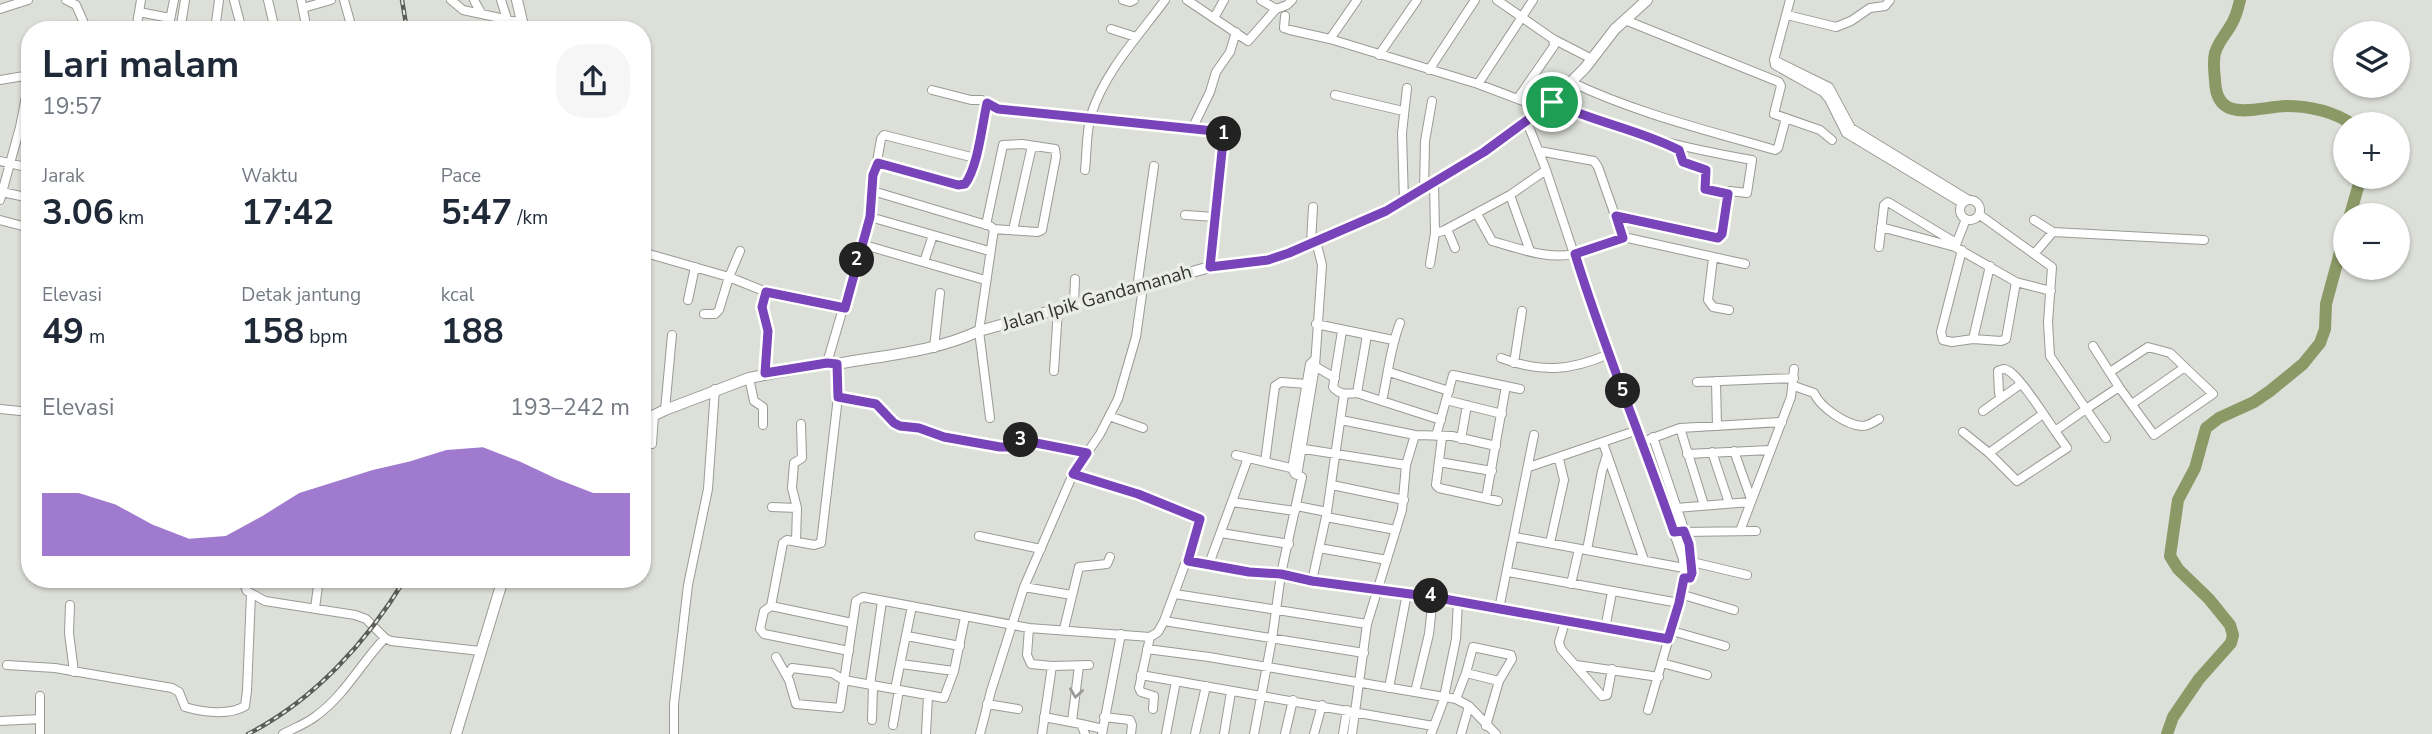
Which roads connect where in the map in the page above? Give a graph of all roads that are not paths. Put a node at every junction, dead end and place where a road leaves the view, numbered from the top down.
1 (28, 0) edge
2 (66, 0) edge
3 (141, 0) edge
4 (174, 0) edge
5 (185, 0) edge
6 (219, 0) edge
7 (234, 0) edge
8 (268, 0) edge
9 (331, 0) edge
10 (344, 0) edge
11 (451, 0) edge
12 (474, 0) edge
13 (501, 0) edge
14 (517, 0) edge
15 (1124, 0) edge
16 (1134, 0) edge
17 (1165, 0) edge
18 (1187, 0) edge
19 (1224, 0) edge
20 (1261, 0) edge
21 (1292, 0) edge
22 (1357, 0) edge
23 (1417, 0) edge
24 (1475, 0) edge
25 (1497, 0) edge
26 (1533, 0) edge
27 (1647, 0) edge
28 (1790, 0) edge
29 (1890, 0) edge
30 (302, 4) edge
31 (0, 9) edge
32 (1276, 9) junction
33 (139, 12) junction
34 (481, 13) junction
35 (1787, 15) junction
36 (1285, 16) dead end
37 (1522, 17) junction
38 (170, 18) junction
39 (1214, 18) junction
40 (507, 19) junction
41 (1625, 20) junction
42 (83, 21) edge
43 (138, 21) edge
44 (170, 21) edge
45 (182, 21) edge
46 (216, 21) edge
47 (240, 21) edge
48 (273, 21) edge
49 (350, 21) edge
50 (512, 21) edge
51 (522, 21) edge
52 (1111, 29) dead end
53 (1236, 32) junction
54 (1136, 37) junction
55 (1331, 39) junction
56 (1553, 39) junction
57 (1379, 55) junction
58 (1592, 59) junction
59 (1429, 69) junction
60 (21, 76) edge
61 (0, 80) edge
62 (1571, 82) junction
63 (1478, 85) junction
64 (1407, 88) dead end
65 (932, 90) dead end
66 (1335, 94) dead end
67 (1518, 98) junction
68 (1432, 101) dead end
69 (987, 103) junction
70 (1548, 106) junction
71 (1403, 111) junction
72 (1090, 117) junction
73 (1786, 118) junction
74 (1529, 121) junction
75 (21, 123) edge
76 (20, 127) joint
77 (1192, 130) junction
78 (1659, 140) junction
79 (1832, 140) dead end
80 (1032, 146) junction
81 (1541, 152) junction
82 (975, 158) junction
83 (0, 161) edge
84 (10, 162) junction
85 (878, 163) junction
86 (21, 164) edge
87 (1154, 166) dead end
88 (1085, 170) dead end
89 (1546, 170) junction
90 (1434, 182) junction
91 (1424, 189) junction
92 (873, 191) junction
93 (1728, 194) junction
94 (1510, 195) junction
95 (1, 196) edge
96 (21, 197) edge
97 (1965, 201) junction
98 (1404, 202) junction
99 (1313, 207) dead end
100 (1477, 214) junction
101 (1185, 215) dead end
102 (1980, 215) junction
103 (1616, 216) junction
104 (870, 217) junction
105 (1215, 217) junction
106 (1966, 219) junction
107 (0, 220) edge
108 (2034, 220) dead end
109 (21, 226) edge
110 (990, 227) junction
111 (1881, 228) junction
112 (1447, 229) junction
113 (1013, 230) junction
114 (2053, 232) junction
115 (1435, 233) junction
116 (933, 235) junction
117 (1623, 238) junction
118 (2204, 240) dead end
119 (1314, 242) junction
120 (861, 244) junction
121 (1879, 247) dead end
122 (1957, 247) junction
123 (1455, 248) dead end
124 (740, 251) dead end
125 (989, 251) junction
126 (1530, 251) junction
127 (2035, 253) junction
128 (1575, 254) junction
129 (651, 255) edge
130 (1713, 258) junction
131 (924, 262) junction
132 (1430, 264) dead end
133 (1745, 264) dead end
134 (1990, 266) junction
135 (695, 267) junction
136 (1210, 267) junction
137 (729, 277) junction
138 (1075, 279) dead end
139 (985, 280) junction
140 (2016, 282) junction
141 (1140, 287) junction
142 (2051, 291) junction
143 (766, 292) junction
144 (940, 293) dead end
145 (688, 300) dead end
146 (1074, 304) junction
147 (845, 308) junction
148 (1058, 309) junction
149 (1730, 310) dead end
150 (1522, 311) dead end
151 (704, 314) dead end
152 (1400, 323) dead end
153 (1316, 324) junction
154 (979, 331) junction
155 (1342, 331) junction
156 (672, 335) dead end
157 (1367, 335) junction
158 (1973, 339) junction
159 (1393, 340) junction
160 (2094, 346) dead end
161 (934, 348) junction
162 (1609, 354) junction
163 (1501, 358) dead end
164 (832, 363) junction
165 (1313, 363) junction
166 (1514, 363) junction
167 (2185, 368) junction
168 (1054, 371) dead end
169 (1389, 372) junction
170 (2110, 372) junction
171 (765, 373) junction
172 (749, 378) junction
173 (1335, 378) junction
174 (1794, 378) junction
175 (1697, 382) dead end
176 (1716, 382) junction
177 (1306, 384) junction
178 (2021, 384) junction
179 (1506, 386) junction
180 (2119, 387) junction
181 (715, 389) junction
182 (1520, 389) dead end
183 (1357, 393) junction
184 (1344, 394) junction
185 (1448, 395) junction
186 (838, 397) junction
187 (2001, 398) junction
188 (1382, 401) junction
189 (2132, 404) junction
190 (1467, 405) junction
191 (1306, 406) junction
192 (0, 409) edge
193 (2087, 409) junction
194 (665, 410) junction
195 (21, 411) edge
196 (1983, 411) dead end
197 (1502, 414) junction
198 (2043, 414) junction
199 (654, 415) junction
200 (651, 416) edge
201 (1109, 416) junction
202 (989, 418) dead end
203 (1341, 419) junction
204 (1879, 419) dead end
205 (1441, 420) junction
206 (1782, 422) junction
207 (801, 424) dead end
208 (763, 425) dead end
209 (1717, 426) junction
210 (1143, 428) dead end
211 (1679, 428) junction
212 (1638, 430) junction
213 (2055, 431) junction
214 (1963, 432) dead end
215 (1415, 435) junction
216 (1534, 435) dead end
217 (1439, 437) junction
218 (1653, 438) junction
219 (2106, 438) dead end
220 (1461, 439) junction
221 (1642, 441) junction
222 (1603, 443) junction
223 (652, 444) dead end
224 (1496, 446) junction
225 (1298, 448) junction
226 (1770, 450) junction
227 (1734, 451) junction
228 (1712, 452) junction
229 (1087, 453) junction
230 (1336, 453) junction
231 (1989, 453) junction
232 (1687, 454) junction
233 (1607, 455) junction
234 (1236, 456) dead end
235 (1248, 458) junction
236 (1559, 459) junction
237 (1265, 462) junction
238 (1438, 462) junction
239 (1406, 465) junction
240 (1529, 467) junction
241 (1295, 471) junction
242 (1492, 471) junction
243 (1073, 474) junction
244 (1332, 485) junction
245 (1486, 498) junction
246 (1404, 500) junction
247 (1498, 501) dead end
248 (1750, 501) junction
249 (1232, 502) junction
250 (1730, 503) junction
251 (1704, 505) junction
252 (772, 507) dead end
253 (797, 508) junction
254 (1296, 508) junction
255 (1676, 508) junction
256 (1327, 515) junction
257 (1396, 530) junction
258 (1684, 531) junction
259 (1740, 531) junction
260 (1756, 531) dead end
261 (1674, 532) junction
262 (1221, 533) junction
263 (979, 536) dead end
264 (1515, 537) junction
265 (796, 542) junction
266 (1550, 543) junction
267 (1289, 544) junction
268 (1320, 548) junction
269 (1041, 549) junction
270 (1583, 550) junction
271 (1110, 557) dead end
272 (1387, 560) junction
273 (1644, 560) junction
274 (1188, 561) junction
275 (1692, 562) junction
276 (1209, 564) junction
277 (1684, 568) junction
278 (1508, 572) junction
279 (1281, 574) junction
280 (1747, 575) dead end
281 (1684, 578) junction
282 (1312, 581) junction
283 (1571, 584) junction
284 (1024, 587) junction
285 (246, 588) edge
286 (318, 588) edge
287 (500, 588) edge
288 (1377, 590) junction
289 (1612, 592) junction
290 (1406, 593) junction
291 (251, 594) junction
292 (1175, 594) junction
293 (1072, 595) junction
294 (1433, 597) junction
295 (1679, 599) junction
296 (883, 601) junction
297 (1458, 601) junction
298 (70, 605) dead end
299 (771, 606) junction
300 (912, 606) junction
301 (315, 608) junction
302 (1499, 609) junction
303 (1734, 610) dead end
304 (1276, 612) junction
305 (965, 617) junction
306 (1164, 621) junction
307 (1565, 622) junction
308 (852, 623) junction
309 (1367, 624) junction
310 (1013, 625) junction
311 (1029, 628) junction
312 (1063, 629) junction
313 (1605, 629) junction
314 (1121, 634) junction
315 (1670, 635) junction
316 (907, 636) junction
317 (1150, 636) junction
318 (385, 638) junction
319 (1272, 639) junction
320 (960, 646) junction
321 (1725, 646) dead end
322 (1147, 649) junction
323 (480, 651) junction
324 (849, 651) junction
325 (1364, 653) junction
326 (776, 657) dead end
327 (1662, 663) junction
328 (901, 664) junction
329 (7, 665) dead end
330 (1089, 665) dead end
331 (1576, 665) junction
332 (1052, 666) junction
333 (1079, 666) junction
334 (1266, 668) junction
335 (1612, 669) junction
336 (954, 671) junction
337 (74, 672) junction
338 (1466, 673) junction
339 (1141, 675) junction
340 (1707, 675) dead end
341 (787, 676) junction
342 (1658, 677) junction
343 (844, 680) junction
344 (1176, 681) junction
345 (1499, 681) junction
346 (1360, 683) junction
347 (872, 686) junction
348 (1206, 686) junction
349 (1389, 688) junction
350 (897, 690) junction
351 (1231, 692) junction
352 (1415, 692) junction
353 (1262, 695) junction
354 (40, 696) dead end
355 (928, 696) junction
356 (1442, 698) junction
357 (1456, 699) junction
358 (1293, 700) junction
359 (988, 704) junction
360 (1322, 705) junction
361 (1469, 706) junction
362 (1018, 709) dead end
363 (1153, 709) dead end
364 (1648, 710) dead end
365 (1350, 711) junction
366 (1044, 717) junction
367 (1104, 717) junction
368 (40, 719) junction
369 (872, 720) dead end
370 (0, 721) edge
371 (1077, 722) junction
372 (894, 725) dead end
373 (1486, 726) junction
374 (1432, 730) edge
375 (1102, 732) edge
376 (40, 734) edge
377 (282, 734) edge
378 (456, 734) edge
379 (674, 734) edge
380 (926, 734) edge
381 (980, 734) edge
382 (1042, 734) edge
383 (1085, 734) edge
384 (1131, 734) edge
385 (1166, 734) edge
386 (1195, 734) edge
387 (1224, 734) edge
388 (1254, 734) edge
389 (1285, 734) edge
390 (1314, 734) edge
391 (1343, 734) edge
392 (1352, 734) edge
393 (1461, 734) edge
394 (1496, 734) edge

1 - 31 street
2 - 42 street
3 - 33 street
4 - 38 street
5 - 45 street
6 - 46 street
7 - 47 street
8 - 48 street
9 - 30 street
10 - 49 street
11 - 34 street
12 - 34 street
13 - 40 street
14 - 51 street
15 - 16 street
17 - 54 street
18 - 39 street
19 - 39 street
20 - 32 street
21 - 32 street
22 - 55 street
23 - 57 street
24 - 59 street
25 - 37 street
26 - 37 street
27 - 41 street, Jalan Ipik Gandamanah
28 - 35 street
29 - 35 street
32 - 53 street
33 - 38 street
33 - 43 street
34 - 40 street
35 - 97 street
36 - 55 street
37 - 56 street
37 - 63 street
38 - 44 street
39 - 53 street
40 - 50 street
41 - 58 street, Jalan Ipik Gandamanah
41 - 73 street
52 - 54 street
53 - 77 street
54 - 72 street
55 - 57 street
56 - 58 street
56 - 67 street
57 - 59 street
58 - 62 street, Jalan Ipik Gandamanah
59 - 63 street
60 - 61 street
62 - 70 street, Jalan Ipik Gandamanah
62 - 73 street
63 - 67 street
64 - 71 street
65 - 69 street
66 - 71 street
67 - 70 street
68 - 91 street
69 - 72 street
69 - 82 street
70 - 74 street, Jalan Ipik Gandamanah
70 - 78 street
71 - 98 street
72 - 77 street
72 - 88 street
73 - 79 street
74 - 81 street
74 - 90 street, Jalan Ipik Gandamanah
75 - 76 street
76 - 84 street
77 - 105 street
78 - 93 street
78 - 93 street
80 - 110 street
80 - 113 street
80 - 113 street
81 - 89 street
81 - 103 street
82 - 85 street
82 - 85 street
83 - 84 street
84 - 86 street
84 - 95 street
85 - 92 street
87 - 141 street
89 - 94 street
89 - 128 street
90 - 91 street, Jalan Ipik Gandamanah
90 - 115 street
91 - 98 street, Jalan Ipik Gandamanah
92 - 104 street
92 - 110 street
93 - 103 street
94 - 100 street
94 - 126 street
95 - 96 street
97 - 102 street
97 - 106 street
98 - 119 street, Jalan Ipik Gandamanah
99 - 119 street
100 - 112 street
100 - 126 street
101 - 105 street
102 - 106 street
102 - 127 street
103 - 117 street
104 - 116 street
104 - 120 street
105 - 136 street
106 - 122 street
107 - 109 street
108 - 114 street
110 - 113 street
110 - 125 street
111 - 121 street
111 - 122 street
111 - 122 street
112 - 115 street
112 - 123 street
114 - 118 street
114 - 127 street
115 - 132 street
116 - 125 street
116 - 131 street
117 - 128 street
117 - 130 street
119 - 136 street, Jalan Ipik Gandamanah
119 - 153 street
120 - 131 street
120 - 147 street
122 - 134 street
122 - 158 street
124 - 137 street
125 - 139 street
126 - 128 street
127 - 142 street
128 - 162 street
129 - 135 street
130 - 133 street
130 - 149 street
131 - 139 street
134 - 140 street
134 - 158 street
135 - 137 street
135 - 145 street
136 - 141 street, Jalan Ipik Gandamanah
137 - 143 street
137 - 151 street
138 - 146 street
139 - 154 street
140 - 142 street
140 - 158 street
141 - 146 street, Jalan Ipik Gandamanah
141 - 201 street
142 - 193 street
143 - 147 street
143 - 171 street
144 - 161 street
146 - 148 street, Jalan Ipik Gandamanah
147 - 164 street
148 - 154 street, Jalan Ipik Gandamanah
148 - 168 street
150 - 166 street
152 - 159 street
153 - 155 street
153 - 165 street
154 - 161 street, Jalan Ipik Gandamanah
154 - 202 street
155 - 157 street
155 - 173 street
156 - 194 street
157 - 159 street
157 - 183 street
159 - 169 street
160 - 170 street
161 - 164 street, Jalan Ipik Gandamanah
162 - 166 street
162 - 212 street
163 - 166 street
164 - 171 street, Jalan Ipik Gandamanah
164 - 186 street
165 - 173 street
165 - 177 street
165 - 191 street
167 - 170 street
167 - 189 street
167 - 189 street
169 - 185 street
169 - 188 street
170 - 180 street
171 - 172 street, Jalan Ipik Gandamanah
172 - 181 street, Jalan Ipik Gandamanah
172 - 208 street
173 - 184 street
174 - 176 street
174 - 204 street
174 - 206 street
175 - 176 street
176 - 209 street
177 - 191 street
177 - 237 street
178 - 187 street
178 - 187 street
178 - 198 street
179 - 182 street
179 - 185 street
179 - 197 street
180 - 189 street
180 - 193 street
181 - 194 street, Jalan Ipik Gandamanah
181 - 379 street
183 - 184 street
183 - 188 street
184 - 203 street
185 - 190 street
185 - 205 street
186 - 229 street
186 - 265 street
187 - 196 street
188 - 205 street
190 - 197 street
190 - 220 street
191 - 225 street
192 - 195 street
193 - 213 street
193 - 219 street
194 - 199 street, Jalan Ipik Gandamanah
197 - 224 street
198 - 213 street
198 - 231 street
199 - 200 street, Jalan Ipik Gandamanah
199 - 223 street
201 - 210 street
201 - 229 street
203 - 215 street
203 - 230 street
205 - 217 street
206 - 209 street
206 - 226 street
207 - 253 street
209 - 211 street
211 - 218 street
211 - 232 street
212 - 221 street
212 - 222 street
213 - 231 street
214 - 231 street
215 - 217 street
215 - 239 street
216 - 240 street
217 - 220 street
217 - 238 street
218 - 221 street
218 - 255 street
220 - 224 street
221 - 261 street
222 - 233 street
222 - 236 street
224 - 242 street
225 - 230 street
225 - 241 street
226 - 227 street
226 - 248 street
227 - 228 street
227 - 248 street
228 - 232 street
228 - 250 street
229 - 243 street
230 - 239 street
230 - 244 street
232 - 251 street
233 - 270 street
233 - 273 street
234 - 235 street
235 - 237 street
235 - 249 street
236 - 240 street
236 - 266 street
237 - 241 street
238 - 242 street
238 - 245 street
239 - 246 street
240 - 264 street
241 - 254 street
242 - 245 street
243 - 269 street
243 - 274 street
244 - 246 street
244 - 256 street
245 - 247 street
246 - 257 street
248 - 250 street
248 - 259 street
249 - 254 street
249 - 262 street
250 - 251 street
251 - 255 street
252 - 253 street
253 - 265 street
254 - 256 street
254 - 267 street
255 - 258 street
256 - 257 street
256 - 268 street
257 - 272 street
258 - 259 street
258 - 261 street
258 - 275 street
259 - 260 street
261 - 277 street
262 - 267 street
262 - 276 street
263 - 269 street
264 - 266 street
264 - 278 street
265 - 299 street
266 - 270 street
267 - 279 street
268 - 272 street
268 - 282 street
269 - 284 street
270 - 273 street
270 - 283 street
271 - 293 street
272 - 288 street
273 - 277 street
274 - 276 street
274 - 292 street
275 - 280 street
275 - 281 street
276 - 279 street
277 - 281 street
278 - 283 street
278 - 302 street
279 - 282 street
279 - 304 street
281 - 295 street
282 - 288 street
283 - 289 street
284 - 293 street
284 - 310 street
285 - 291 street
286 - 301 street
287 - 323 street
288 - 290 street
288 - 309 street
289 - 295 street
289 - 313 street
290 - 294 street
290 - 349 street
291 - 301 street
291 - 337 street
292 - 304 street
292 - 306 street
293 - 312 street
294 - 297 street
294 - 352 street
295 - 303 street
295 - 315 street
296 - 300 street
296 - 308 street
296 - 347 street
297 - 302 street
297 - 356 street
298 - 337 street
299 - 308 street
299 - 324 street
300 - 305 street
300 - 316 street
301 - 318 street
302 - 307 street
304 - 309 street
304 - 319 street
305 - 310 street
305 - 320 street
306 - 317 street
306 - 319 street
307 - 313 street
307 - 331 street
308 - 324 street
309 - 325 street
310 - 311 street
310 - 359 street
311 - 312 street
311 - 332 street
312 - 314 street
313 - 315 street
314 - 317 street
314 - 367 street
315 - 321 street
315 - 327 street
316 - 320 street
316 - 328 street
317 - 322 street
318 - 323 street
318 - 377 street
319 - 325 street
319 - 334 street
320 - 336 street
322 - 334 street
322 - 339 street
323 - 378 street
324 - 343 street
325 - 346 street
326 - 341 street
327 - 340 street
327 - 342 street
328 - 336 street
328 - 350 street
329 - 337 street
330 - 333 street
331 - 335 street
331 - 335 street
332 - 333 street
332 - 366 street
333 -> 371 street
334 - 346 street
334 - 353 street
335 - 342 street
336 - 355 street
338 - 345 street
338 - 345 street
338 - 357 street
339 - 344 street
339 - 363 street
341 - 343 street
341 - 343 street
342 - 364 street
343 - 347 street
344 - 348 street
344 - 385 street
345 - 373 street
346 - 349 street
346 - 365 street
347 - 350 street
347 - 369 street
348 - 351 street
348 - 386 street
349 - 352 street
350 - 355 street
350 - 372 street
351 - 353 street
351 - 387 street
352 - 356 street
353 - 358 street
353 - 388 street
354 - 368 street
355 - 380 street
356 - 357 street
356 - 374 street
357 - 361 street
358 - 360 street
358 - 389 street
359 - 362 street
359 - 381 street
360 - 365 street
360 - 390 street
361 - 373 street
361 - 393 street
365 - 374 street
365 - 391 street
365 - 392 street
366 - 371 street
366 - 382 street
367 - 375 street
367 - 384 street
368 - 370 street
368 - 376 street
371 - 375 street
371 - 383 street
373 - 394 street

